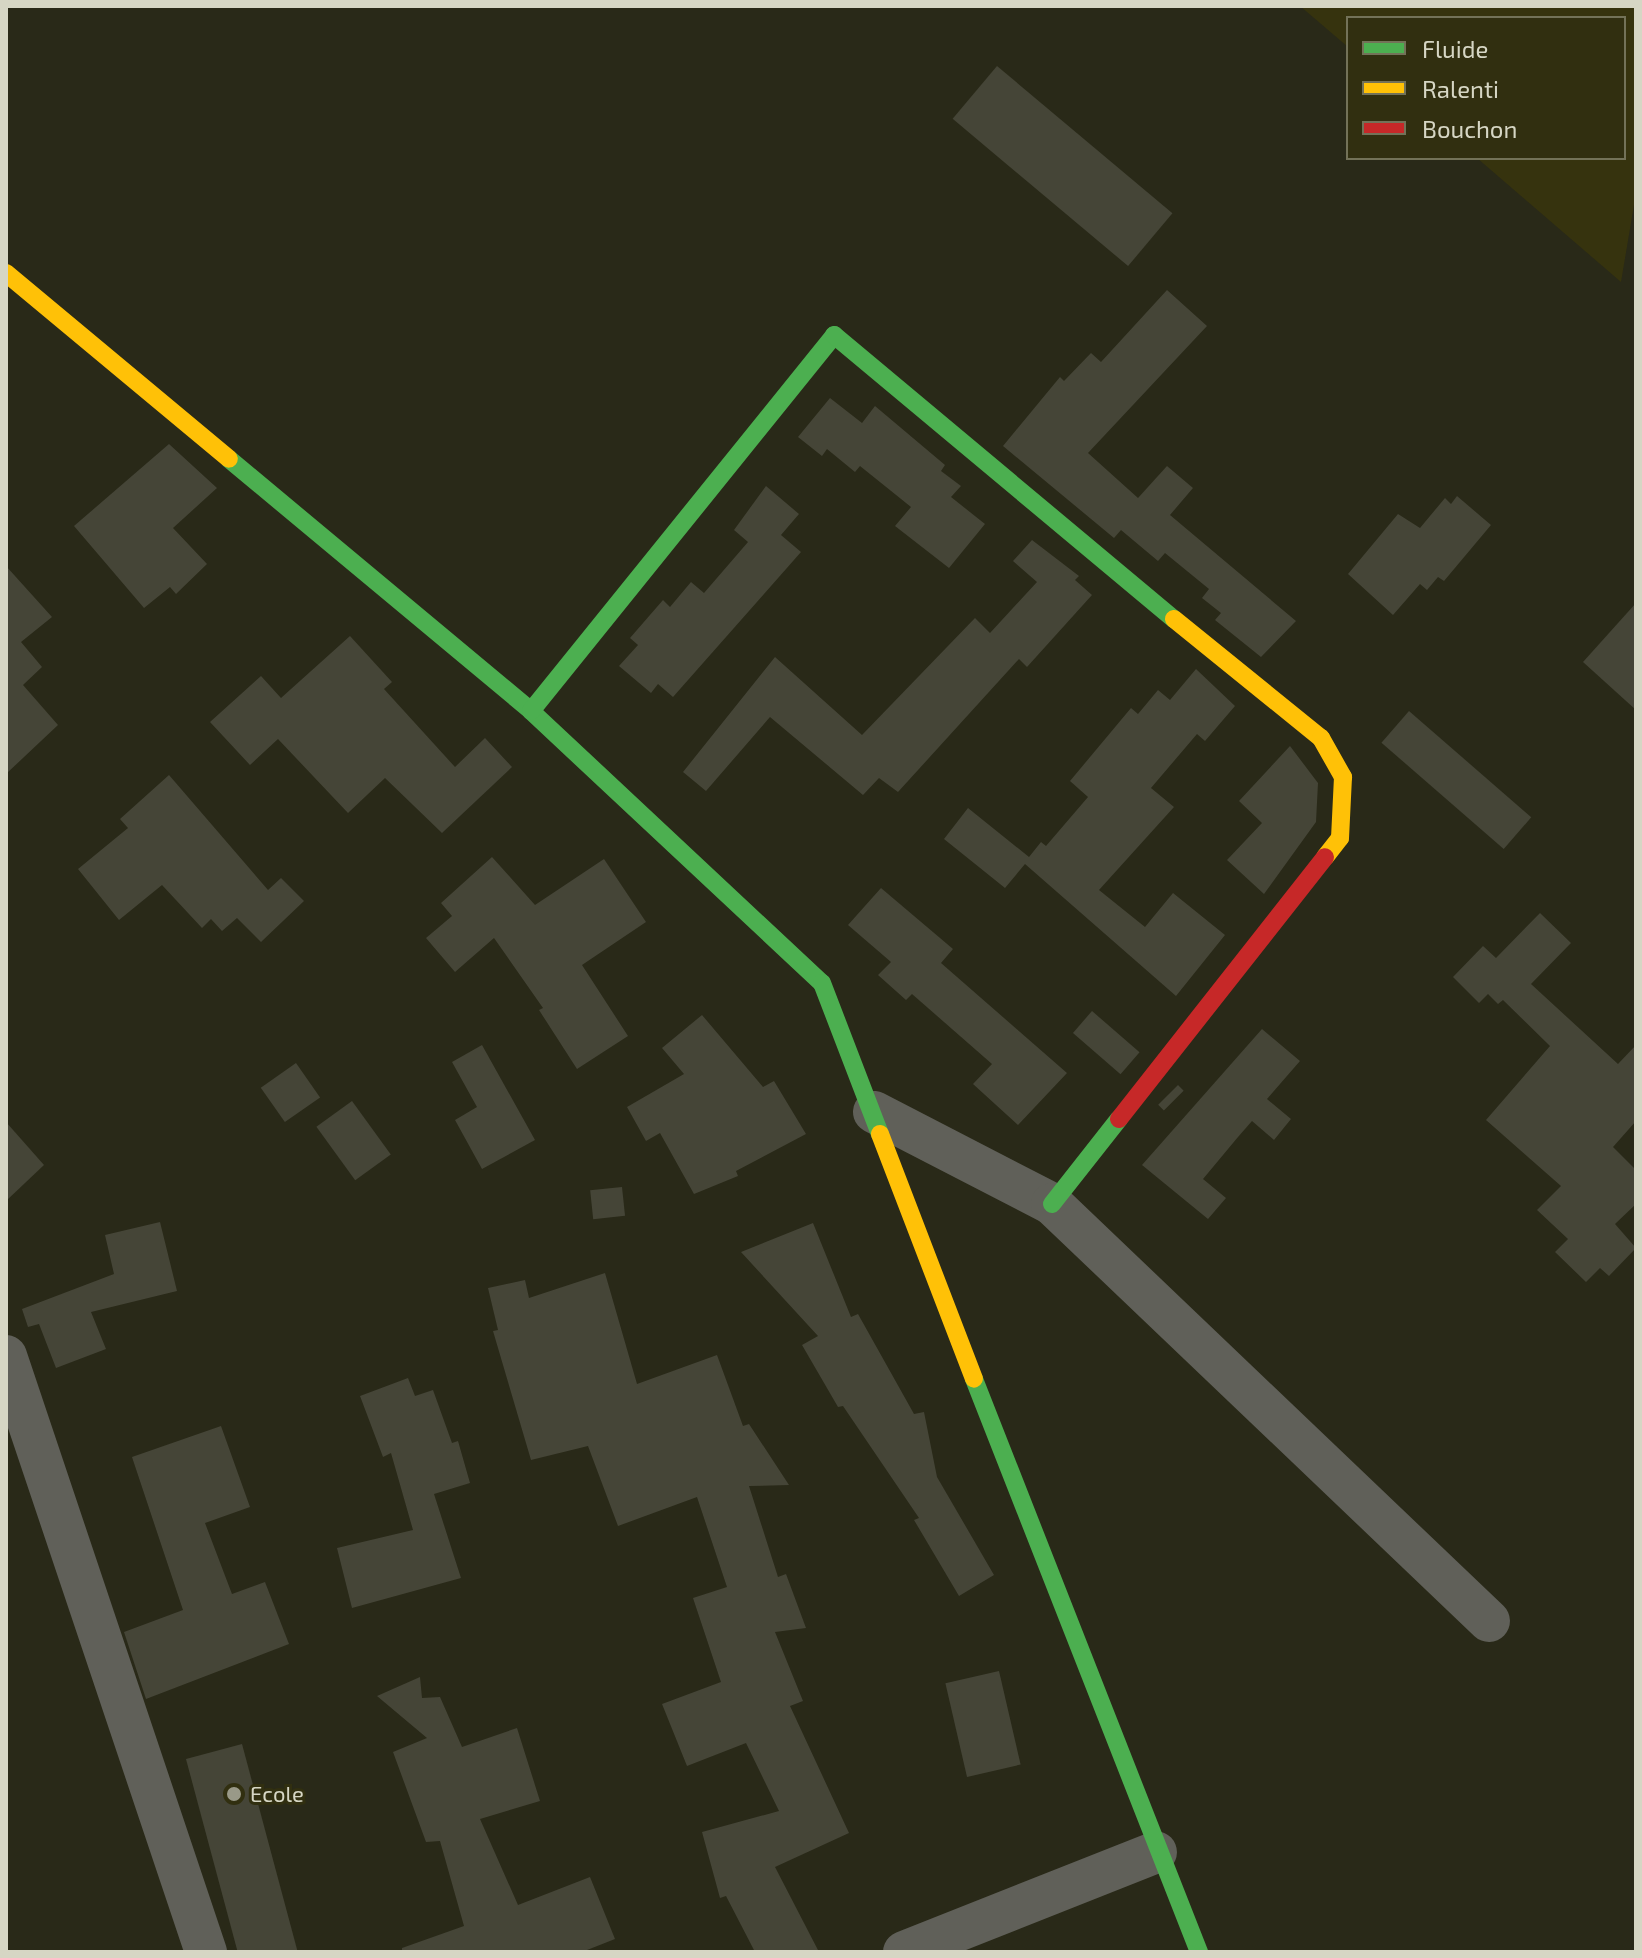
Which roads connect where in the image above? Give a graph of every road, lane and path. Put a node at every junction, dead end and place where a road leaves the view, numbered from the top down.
1 (6, 273) edge
2 (531, 711) junction
3 (874, 1112) junction
4 (1052, 1204) junction
5 (6, 1356) edge
6 (1489, 1621) dead end
7 (1156, 1852) junction
8 (972, 1939) edge
9 (206, 1952) edge
10 (904, 1952) edge
11 (1199, 1952) edge

1 - 2 main road
2 - 3 main road
2 - 4 main road
3 - 4 street
3 - 7 main road
4 - 6 street
5 - 9 street
7 - 8 street
7 - 11 main road
8 - 10 street

